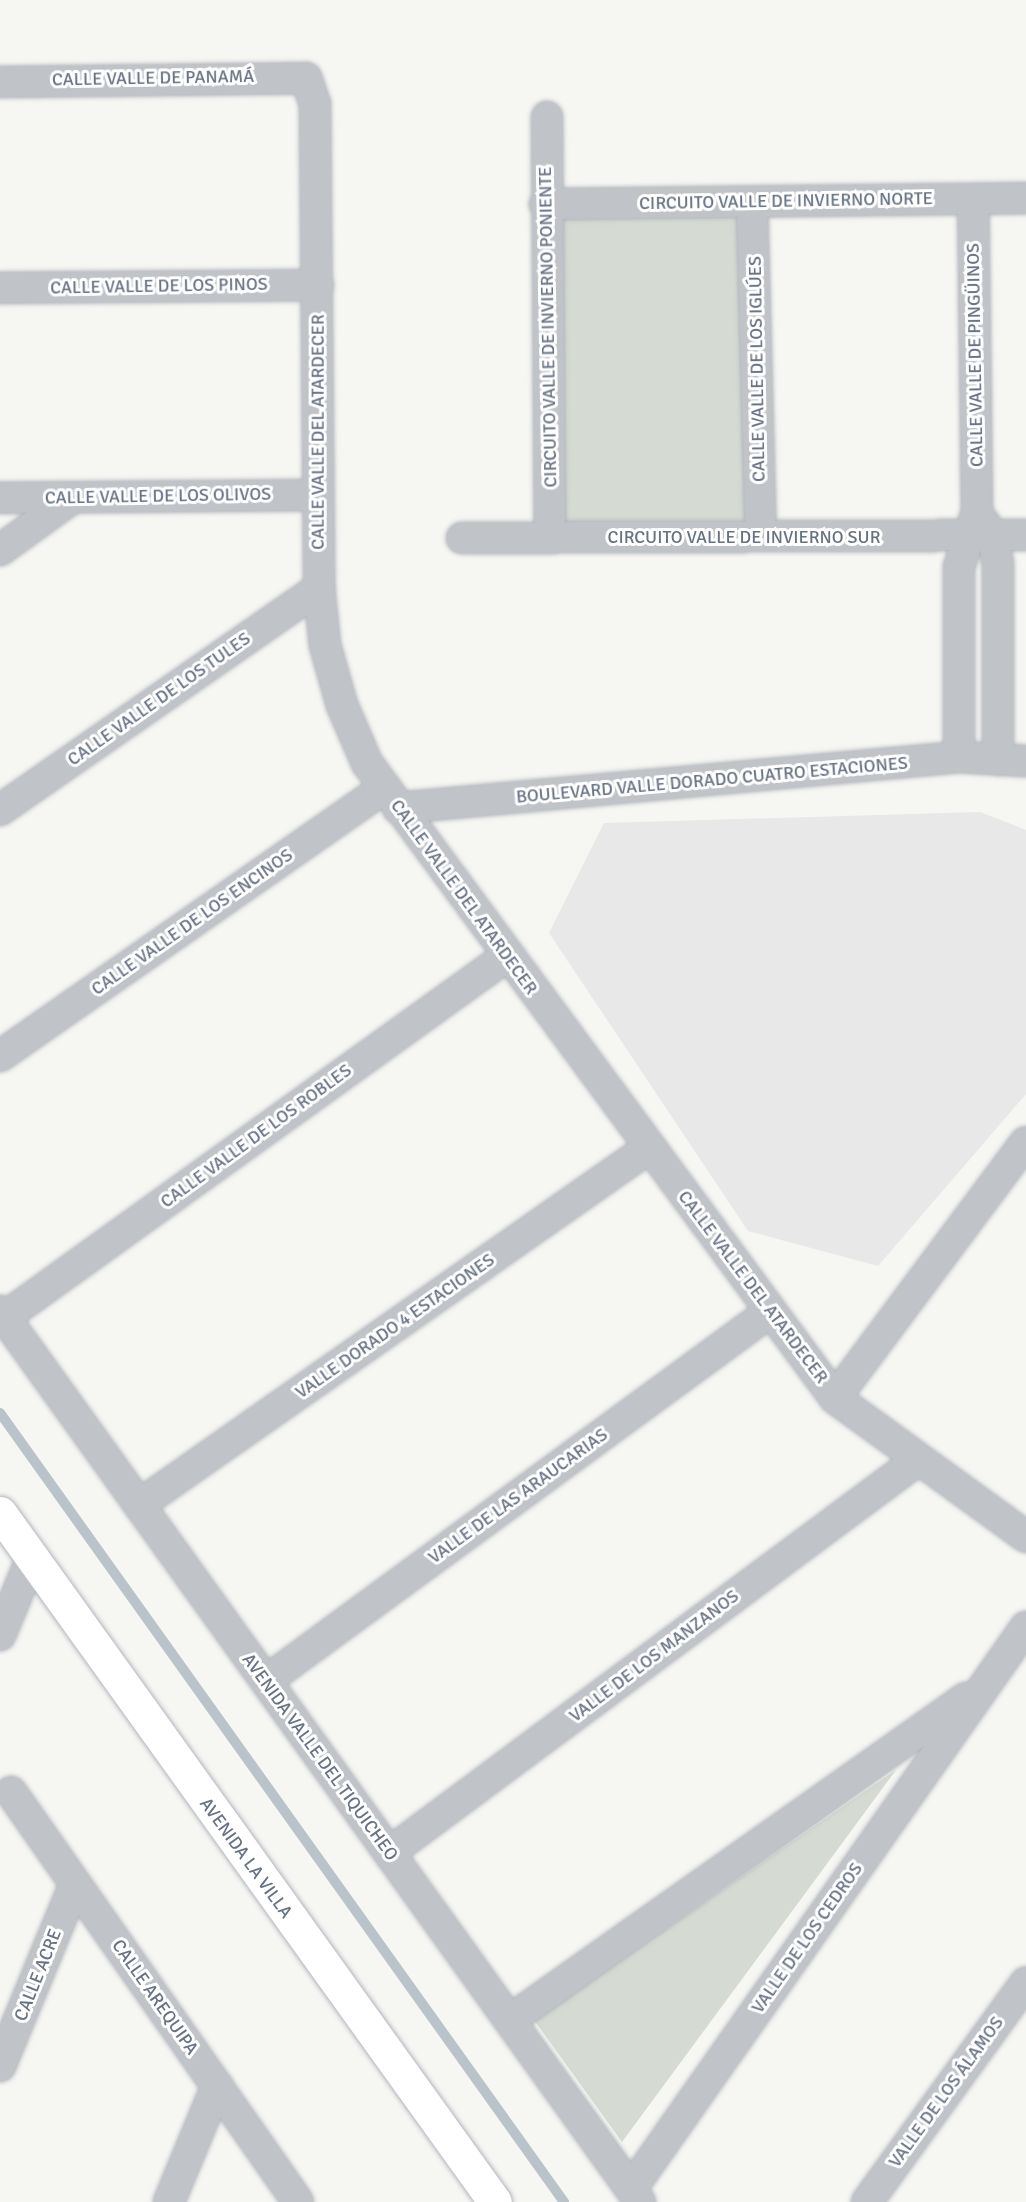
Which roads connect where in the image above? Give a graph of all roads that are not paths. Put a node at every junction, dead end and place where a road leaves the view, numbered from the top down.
1 (306, 78) joint
2 (0, 82) edge
3 (547, 117) dead end
4 (1026, 198) edge
5 (973, 199) junction
6 (752, 203) junction
7 (545, 204) junction
8 (318, 285) junction
9 (0, 288) edge
10 (316, 495) junction
11 (0, 498) edge
12 (72, 498) junction
13 (979, 528) junction
14 (1026, 535) edge
15 (761, 536) junction
16 (462, 538) dead end
17 (550, 538) junction
18 (0, 550) edge
19 (319, 588) junction
20 (959, 757) junction
21 (1012, 761) edge
22 (391, 798) junction
23 (0, 810) edge
24 (507, 956) junction
25 (0, 1056) edge
26 (1026, 1142) edge
27 (650, 1147) junction
28 (771, 1311) junction
29 (2, 1314) edge
30 (835, 1398) junction
31 (919, 1459) junction
32 (140, 1505) junction
33 (0, 1513) edge
34 (1026, 1537) edge
35 (31, 1560) junction
36 (1026, 1627) edge
37 (0, 1635) edge
38 (266, 1682) junction
39 (983, 1686) junction
40 (11, 1792) dead end
41 (389, 1853) junction
42 (75, 1884) junction
43 (1026, 1982) edge
44 (510, 2020) junction
45 (0, 2066) edge
46 (217, 2086) junction
47 (636, 2196) edge
48 (169, 2202) edge
49 (298, 2202) edge
50 (495, 2202) edge
51 (867, 2202) edge

1 - 2 street, CALLE VALLE DE PANAMÁ
1 - 8 street, CALLE VALLE DEL ATARDECER
3 - 7 street, CIRCUITO VALLE DE INVIERNO PONIENTE
4 - 5 street, CIRCUITO VALLE DE INVIERNO NORTE
5 - 6 street, CIRCUITO VALLE DE INVIERNO NORTE
5 - 13 street, CALLE VALLE DE PINGÜINOS
6 - 7 street, CIRCUITO VALLE DE INVIERNO NORTE
6 - 15 street, CALLE VALLE DE LOS IGLÚES
7 - 17 street, CIRCUITO VALLE DE INVIERNO PONIENTE
8 - 9 street, CALLE VALLE DE LOS PINOS
8 - 10 street, CALLE VALLE DEL ATARDECER
10 - 12 street, CALLE VALLE DE LOS OLIVOS
10 - 19 street, CALLE VALLE DEL ATARDECER
11 - 12 street, CALLE VALLE DE LOS OLIVOS
12 - 18 street
13 - 14 street, CIRCUITO VALLE DE INVIERNO SUR
13 - 15 street, CIRCUITO VALLE DE INVIERNO SUR
13 - 20 street, CALLE VALLE DE PINGÜINOS
13 - 21 street, CALLE VALLE DE PINGÜINOS
15 - 17 street, CIRCUITO VALLE DE INVIERNO SUR
16 - 17 street, CIRCUITO VALLE DE INVIERNO SUR
19 - 22 street, CALLE VALLE DEL ATARDECER
19 - 23 street, CALLE VALLE DE LOS TULES
20 - 21 street, BOULEVARD VALLE DORADO CUATRO ESTACIONES
20 - 22 street, BOULEVARD VALLE DORADO CUATRO ESTACIONES
22 - 24 street, CALLE VALLE DEL ATARDECER
22 - 25 street, CALLE VALLE DE LOS ENCINOS
24 - 27 street, CALLE VALLE DEL ATARDECER
24 - 29 street, CALLE VALLE DE LOS ROBLES
26 - 30 street
27 - 28 street, CALLE VALLE DEL ATARDECER
27 - 32 street, VALLE DORADO 4 ESTACIONES
28 - 30 street, CALLE VALLE DEL ATARDECER
28 - 38 street, VALLE DE LAS ARAUCARIAS
29 - 32 street, AVENIDA VALLE DEL TIQUICHEO
30 - 31 street, CALLE VALLE DEL ATARDECER
31 - 34 street, CALLE VALLE DEL ATARDECER
31 - 41 street, VALLE DE LOS MANZANOS
32 - 38 street, AVENIDA VALLE DEL TIQUICHEO
33 - 35 street, AVENIDA LA VILLA
35 - 37 street
35 - 50 street, AVENIDA LA VILLA
36 - 39 street, VALLE DE LOS CEDROS
38 - 41 street, AVENIDA VALLE DEL TIQUICHEO
39 - 44 street, VALLE DE LOS CEDROS
39 - 47 street, VALLE DE LOS CEDROS
40 - 42 street, CALLE AREQUIPA
41 - 44 street, AVENIDA VALLE DEL TIQUICHEO
42 - 45 street, CALLE ACRE
42 - 46 street, CALLE AREQUIPA
43 - 51 street, VALLE DE LOS ÁLAMOS
44 - 47 street, AVENIDA VALLE DEL TIQUICHEO
46 - 48 street
46 - 49 street, CALLE AREQUIPA

